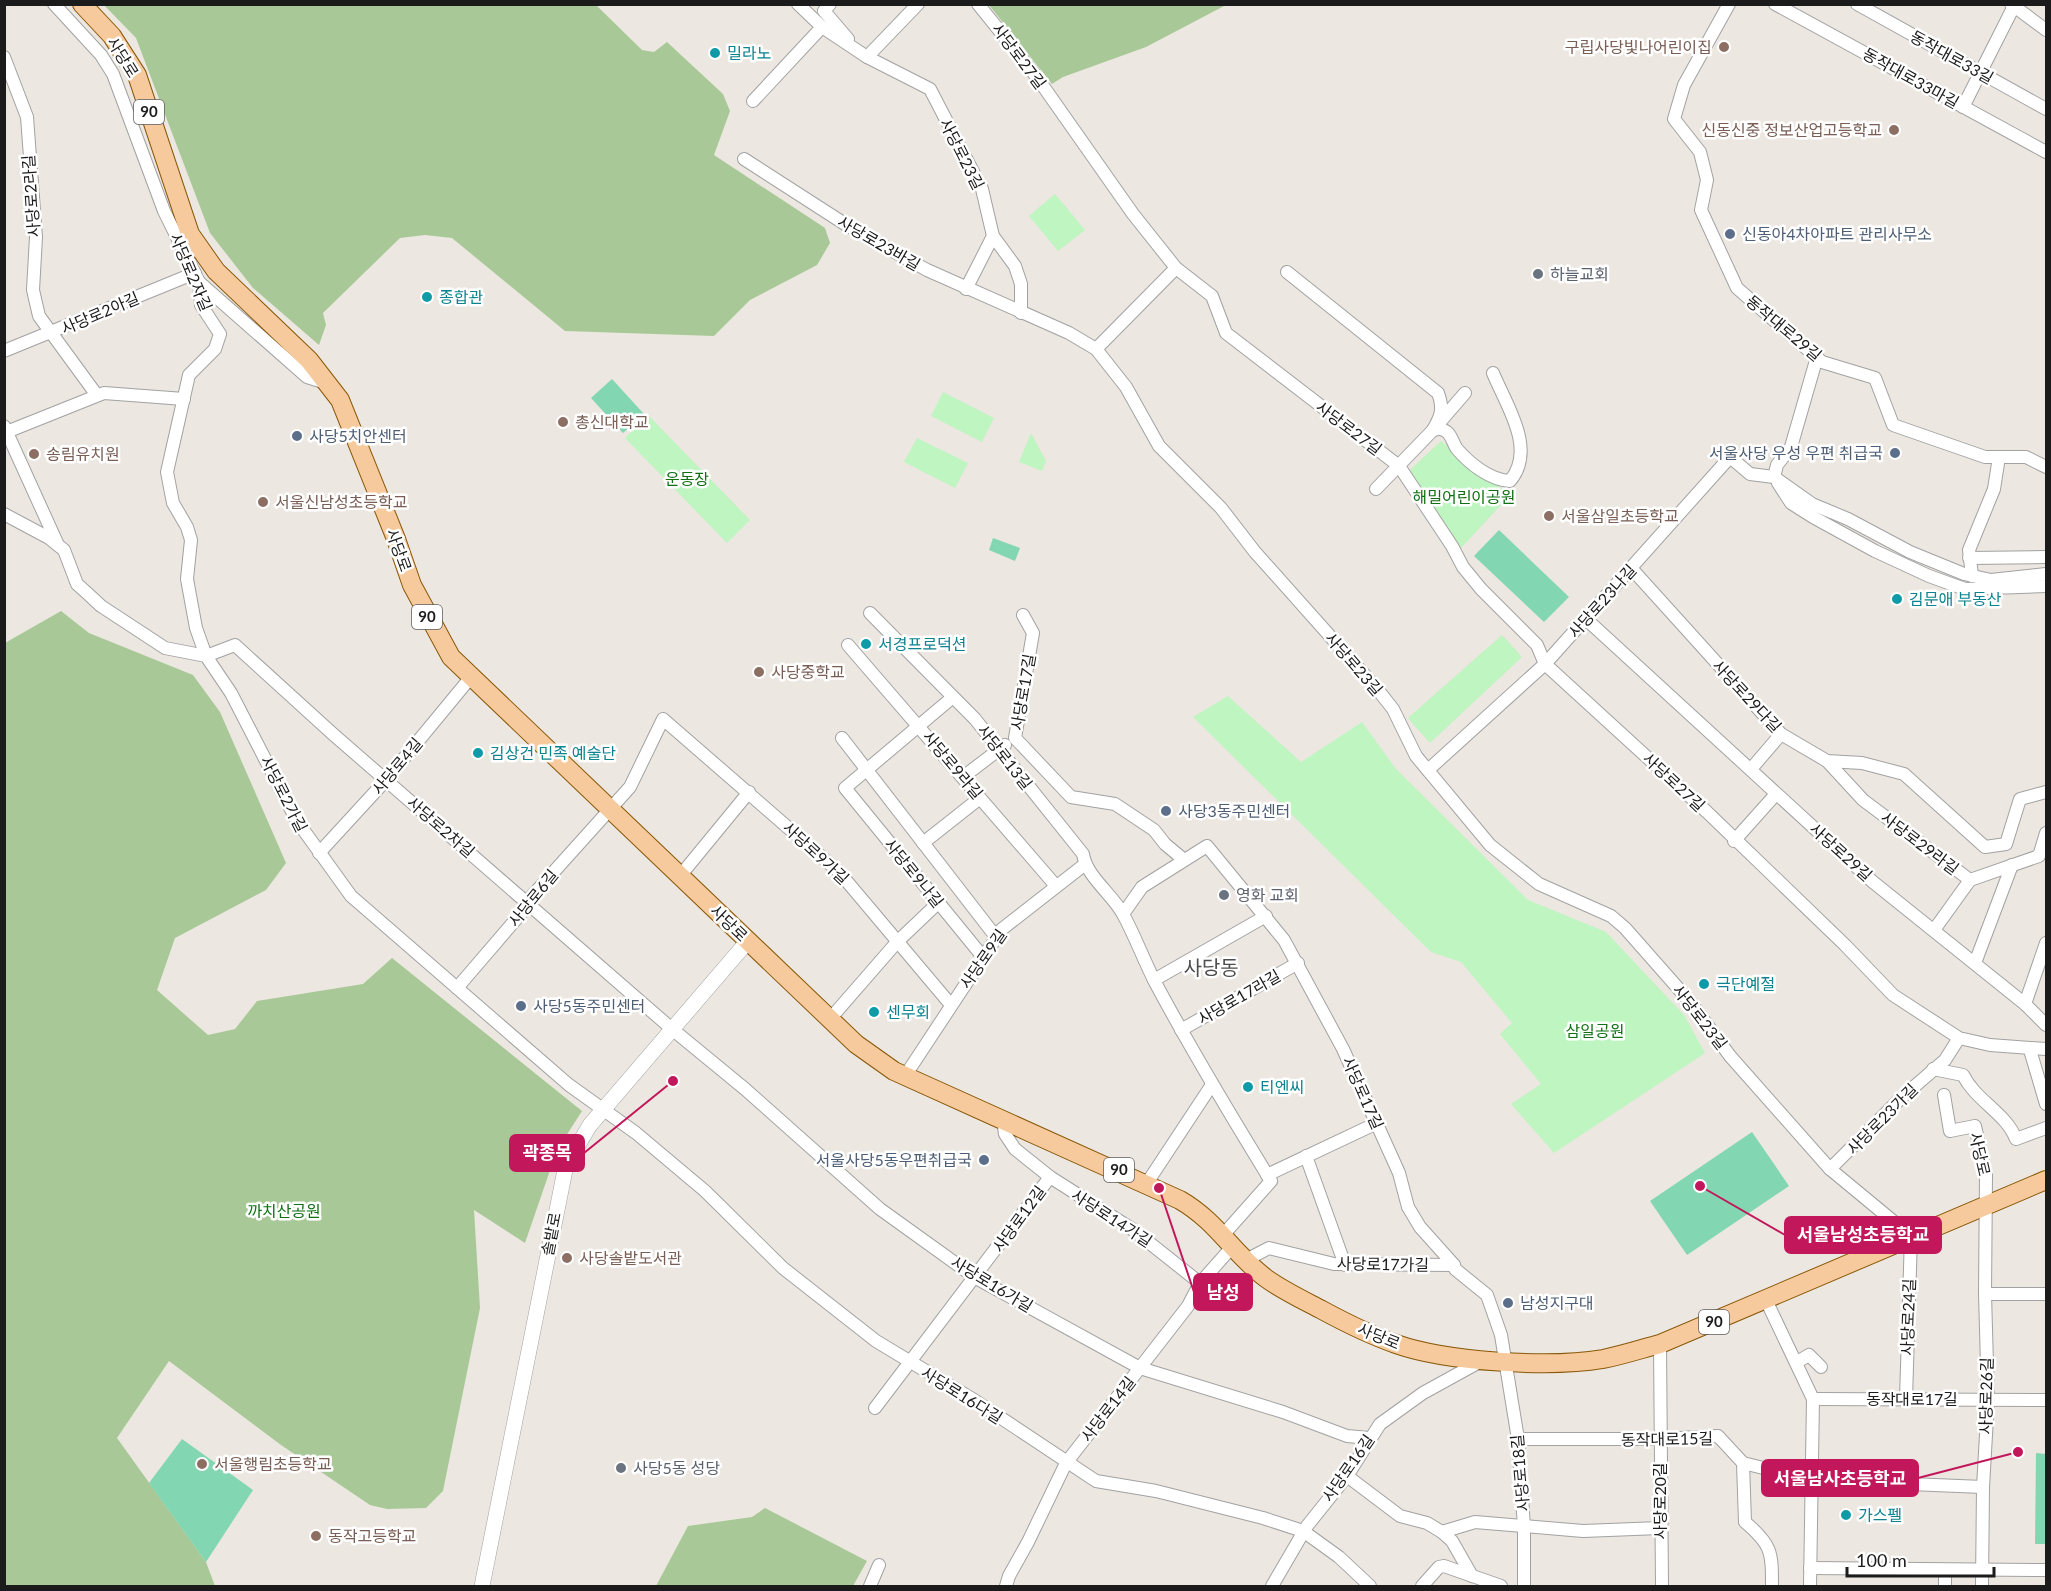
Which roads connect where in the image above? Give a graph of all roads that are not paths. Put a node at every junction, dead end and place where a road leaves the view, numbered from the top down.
1 (54, 4) edge
2 (82, 4) edge
3 (798, 4) edge
4 (918, 4) edge
5 (978, 4) edge
6 (1729, 4) edge
7 (1775, 4) edge
8 (1857, 4) edge
9 (2014, 5) edge
10 (823, 7) edge
11 (822, 27) junction
12 (2046, 30) edge
13 (862, 54) junction
14 (4, 57) edge
15 (1981, 73) junction
16 (753, 101) dead end
17 (1963, 107) junction
18 (2046, 109) edge
19 (2046, 152) edge
20 (744, 159) dead end
21 (993, 236) junction
22 (1176, 267) junction
23 (1287, 272) dead end
24 (197, 277) junction
25 (966, 289) junction
26 (1021, 313) junction
27 (51, 334) junction
28 (1096, 349) junction
29 (4, 351) edge
30 (1818, 357) junction
31 (1492, 373) dead end
32 (327, 383) junction
33 (1465, 393) dead end
34 (96, 394) junction
35 (184, 399) junction
36 (6, 430) edge
37 (1433, 430) junction
38 (1999, 457) junction
39 (1399, 466) junction
40 (2046, 467) edge
41 (1774, 477) junction
42 (1376, 489) dead end
43 (4, 514) edge
44 (58, 545) junction
45 (2046, 557) edge
46 (1969, 558) junction
47 (1631, 568) junction
48 (2046, 574) edge
49 (1972, 576) junction
50 (2015, 584) junction
51 (2046, 586) edge
52 (870, 614) dead end
53 (1023, 615) dead end
54 (1586, 620) junction
55 (848, 645) dead end
56 (206, 656) junction
57 (1545, 664) junction
58 (471, 677) junction
59 (953, 697) junction
60 (663, 719) joint
61 (919, 724) junction
62 (1781, 734) junction
63 (842, 738) dead end
64 (1015, 738) junction
65 (999, 749) junction
66 (1827, 761) junction
67 (1428, 770) junction
68 (1751, 770) junction
69 (867, 771) junction
70 (963, 777) junction
71 (386, 780) junction
72 (748, 792) junction
73 (2046, 792) edge
74 (1776, 794) junction
75 (980, 798) junction
76 (609, 808) junction
77 (2046, 833) edge
78 (1734, 841) junction
79 (923, 843) junction
80 (320, 853) junction
81 (1187, 857) junction
82 (1084, 865) junction
83 (2012, 865) junction
84 (680, 876) junction
85 (1970, 880) junction
86 (1056, 886) junction
87 (938, 903) junction
88 (529, 904) junction
89 (1123, 914) junction
90 (1266, 916) junction
91 (1934, 930) junction
92 (996, 937) junction
93 (748, 941) junction
94 (897, 942) junction
95 (2046, 943) edge
96 (983, 957) junction
97 (1298, 963) junction
98 (1975, 963) junction
99 (1154, 980) junction
100 (457, 988) junction
101 (2025, 1004) junction
102 (951, 1005) junction
103 (830, 1019) junction
104 (2046, 1024) edge
105 (672, 1029) junction
106 (1181, 1030) junction
107 (1959, 1038) junction
108 (2046, 1049) edge
109 (2030, 1050) junction
110 (1933, 1068) junction
111 (905, 1076) junction
112 (1211, 1086) junction
113 (1944, 1095) dead end
114 (2046, 1104) edge
115 (602, 1110) junction
116 (1003, 1119) junction
117 (1377, 1123) junction
118 (2046, 1128) edge
119 (1306, 1156) junction
120 (1830, 1169) junction
121 (1267, 1175) junction
122 (1050, 1177) junction
123 (2046, 1180) edge
124 (1147, 1183) junction
125 (1986, 1206) junction
126 (1911, 1236) junction
127 (1228, 1240) junction
128 (1246, 1260) junction
129 (1345, 1264) junction
130 (1454, 1265) junction
131 (976, 1278) junction
132 (1200, 1283) junction
133 (1985, 1294) junction
134 (2046, 1294) edge
135 (1765, 1298) junction
136 (1660, 1344) junction
137 (1484, 1360) junction
138 (1504, 1361) junction
139 (1797, 1362) junction
140 (910, 1363) junction
141 (1821, 1367) dead end
142 (1140, 1368) junction
143 (1813, 1399) junction
144 (1906, 1399) junction
145 (1988, 1400) junction
146 (2046, 1400) edge
147 (875, 1408) dead end
148 (1369, 1437) junction
149 (1518, 1439) junction
150 (1660, 1439) junction
151 (1066, 1463) junction
152 (1743, 1463) junction
153 (1347, 1476) junction
154 (1812, 1480) junction
155 (1983, 1488) junction
156 (1524, 1527) junction
157 (1660, 1528) junction
158 (1303, 1532) junction
159 (1442, 1532) junction
160 (879, 1564) dead end
161 (1810, 1568) junction
162 (1945, 1570) junction
163 (1982, 1570) junction
164 (2046, 1570) edge
165 (1472, 1576) junction
166 (1500, 1586) edge
167 (482, 1587) edge
168 (870, 1587) edge
169 (1006, 1587) edge
170 (1272, 1587) edge
171 (1370, 1587) edge
172 (1422, 1587) edge
173 (1524, 1587) edge
174 (1662, 1587) edge
175 (1772, 1587) edge
176 (1810, 1587) edge
177 (1945, 1587) edge
178 (1982, 1587) edge

1 - 24 street, 사당로2자길
2 - 32 main road, 사당로 / 90
3 - 11 street, 사당로23길
4 - 13 street
5 - 22 street, 사당로27길
6 - 30 street, 동작대로29길
7 - 17 street, 동작대로33마길
8 - 15 street, 동작대로33길
9 - 12 street
9 - 15 street
10 - 13 street
11 - 13 street, 사당로23길
11 - 16 street
13 - 21 street, 사당로23길
14 - 27 street, 사당로2라길
15 - 17 street
15 - 18 street, 동작대로33길
17 - 19 street, 동작대로33마길
20 - 25 street, 사당로23바길
21 - 25 street
21 - 26 street, 사당로23길
22 - 28 street
22 - 39 street, 사당로27길
23 - 37 street
24 - 27 street, 사당로2아길
24 - 32 street
24 - 35 street, 사당로2자길
25 - 26 street, 사당로23바길
26 - 28 street, 사당로23길
27 - 29 street, 사당로2아길
27 - 34 street, 사당로2라길
28 - 67 street, 사당로23길
30 - 38 street, 동작대로29길
30 - 41 street
31 - 37 street
32 - 58 main road, 사당로 / 90
33 - 37 street
34 - 35 street
34 - 36 street
35 - 56 street, 사당로2자길
36 - 44 street
37 - 39 street
38 - 40 street, 동작대로29길
38 - 46 street
39 - 42 street
39 - 57 street, 사당로27길
41 - 47 street, 사당로23나길
41 - 49 street, 사당로23나길
41 - 50 street, 사당로23나길
43 - 44 street
44 - 56 street
45 - 46 street
46 - 49 street
47 - 54 street, 사당로23나길
47 - 62 street, 사당로29다길
48 - 50 street, 사당로23나길
49 - 50 street, 사당로23나길
50 - 51 street, 사당로23나길
52 - 59 street, 사당로13길
53 - 64 street, 사당로17길
54 - 57 street, 사당로23나길
54 - 68 street, 사당로29길
55 - 61 street, 사당로9라길
56 - 71 street, 사당로2차길
56 - 80 street, 사당로2가길
57 - 67 street, 사당로23나길
57 - 78 street, 사당로27길
58 - 71 street, 사당로4길
58 - 76 main road, 사당로 / 90
59 - 61 street
59 - 65 street, 사당로13길
60 - 72 street, 사당로9가길
60 - 76 street, 사당로6길
61 - 69 street
61 - 70 street, 사당로9라길
62 - 66 street, 사당로29다길
62 - 68 street
63 - 69 street
64 - 65 street
64 - 81 street, 사당로17길
65 - 70 street
65 - 82 street, 사당로13길
66 - 73 street, 사당로29다길
66 - 85 street, 사당로29라길
67 - 120 street, 사당로23길
68 - 74 street, 사당로29길
69 - 79 street
69 - 87 street, 사당로9나길
70 - 75 street, 사당로9라길
71 - 80 street, 사당로4길
71 - 88 street, 사당로2차길
72 - 84 street
72 - 94 street, 사당로9가길
74 - 78 street
74 - 91 street, 사당로29길
75 - 79 street
75 - 86 street, 사당로9라길
76 - 84 main road, 사당로 / 90
76 - 88 street, 사당로6길
77 - 83 street, 사당로29라길
78 - 107 street, 사당로27길
79 - 92 street
80 - 100 street, 사당로2가길
81 - 89 street
81 - 90 street, 사당로17길
82 - 86 street, 사당로9길
82 - 89 street, 사당로13길
83 - 85 street, 사당로29라길
83 - 98 street
84 - 93 main road, 사당로 / 90
85 - 91 street
86 - 92 street, 사당로9길
87 - 94 street
87 - 96 street, 사당로9나길
88 - 100 street, 사당로6길
88 - 105 street, 사당로2차길
89 - 99 street, 사당로13길
90 - 97 street, 사당로17길
90 - 99 street
91 - 98 street, 사당로29길
92 - 96 street, 사당로9길
93 - 103 main road, 사당로 / 90
93 - 105 street, 솔밭로
94 - 102 street, 사당로9가길
94 - 103 street
95 - 101 street
96 - 102 street, 사당로9길
97 - 106 street, 사당로17라길
97 - 117 street, 사당로17길
98 - 101 street, 사당로29길
99 - 106 street, 사당로13길
100 - 115 street, 사당로2가길
101 - 104 street, 사당로29길
102 - 111 street, 사당로9길
103 - 111 main road, 사당로 / 90
105 - 115 street, 솔밭로
105 - 131 street, 사당로16가길
106 - 112 street, 사당로13길
107 - 109 street, 사당로27길
107 - 110 street, 사당로23가길
108 - 109 street, 사당로27길
109 - 114 street
110 - 118 street
110 - 120 street, 사당로23가길
111 - 116 main road, 사당로 / 90
112 - 121 street, 사당로13길
112 - 124 street
113 - 125 street, 사당로
115 - 140 street, 사당로16다길
115 - 167 street, 솔밭로
116 - 122 street, 사당로12길
116 - 124 main road, 사당로 / 90
117 - 119 street
117 - 130 street, 사당로17길
119 - 121 street
119 - 129 street
120 - 126 street, 사당로23길
121 - 127 street
122 - 131 street, 사당로12길
122 - 132 street, 사당로14가길
123 - 125 main road, 사당로 / 90
124 - 127 main road, 사당로 / 90
125 - 126 main road, 사당로 / 90
125 - 133 street, 사당로26길
126 - 135 main road, 사당로 / 90
126 - 144 street, 사당로24길
127 - 128 main road, 사당로 / 90
127 - 132 street, 사당로14길
128 - 129 street, 사당로17가길
128 - 137 main road, 사당로 / 90
129 - 130 street, 사당로17가길
130 - 138 street, 사당로17길
131 - 140 street, 사당로12길
131 - 142 street, 사당로16가길
132 - 142 street, 사당로14길
133 - 134 street
133 - 145 street, 사당로26길
135 - 136 main road, 사당로 / 90
135 - 139 street
136 - 138 main road, 사당로 / 90
136 - 150 street, 사당로20길
137 - 138 main road, 사당로 / 90
137 - 148 street, 사당로16길
138 - 149 street, 사당로18길
139 - 141 street
139 - 143 street
140 - 147 street, 사당로12길
140 - 151 street, 사당로16다길
142 - 148 street, 사당로16가길
142 - 151 street, 사당로14길
143 - 144 street, 동작대로17길
143 - 154 street
144 - 145 street, 동작대로17길
145 - 146 street, 동작대로17길
145 - 155 street, 사당로26길
148 - 153 street, 사당로16길
149 - 150 street, 동작대로15길
149 - 156 street, 사당로18길
150 - 152 street, 동작대로15길
150 - 157 street, 사당로20길
151 - 158 street, 사당로16다길
151 - 169 street, 사당로14길
152 - 154 street
152 - 175 street
153 - 158 street, 사당로16길
153 - 159 street
154 - 155 street
154 - 161 street
155 - 163 street, 사당로26길
156 - 157 street
156 - 159 street
156 - 173 street, 사당로18길
157 - 174 street, 사당로20길
158 - 170 street, 사당로16길
158 - 171 street, 사당로16다길
159 - 165 street
160 - 168 street
161 - 162 street
161 - 176 street
162 - 163 street
162 - 177 street
163 - 164 street
163 - 178 street, 사당로26길
165 - 166 street
165 - 172 street

